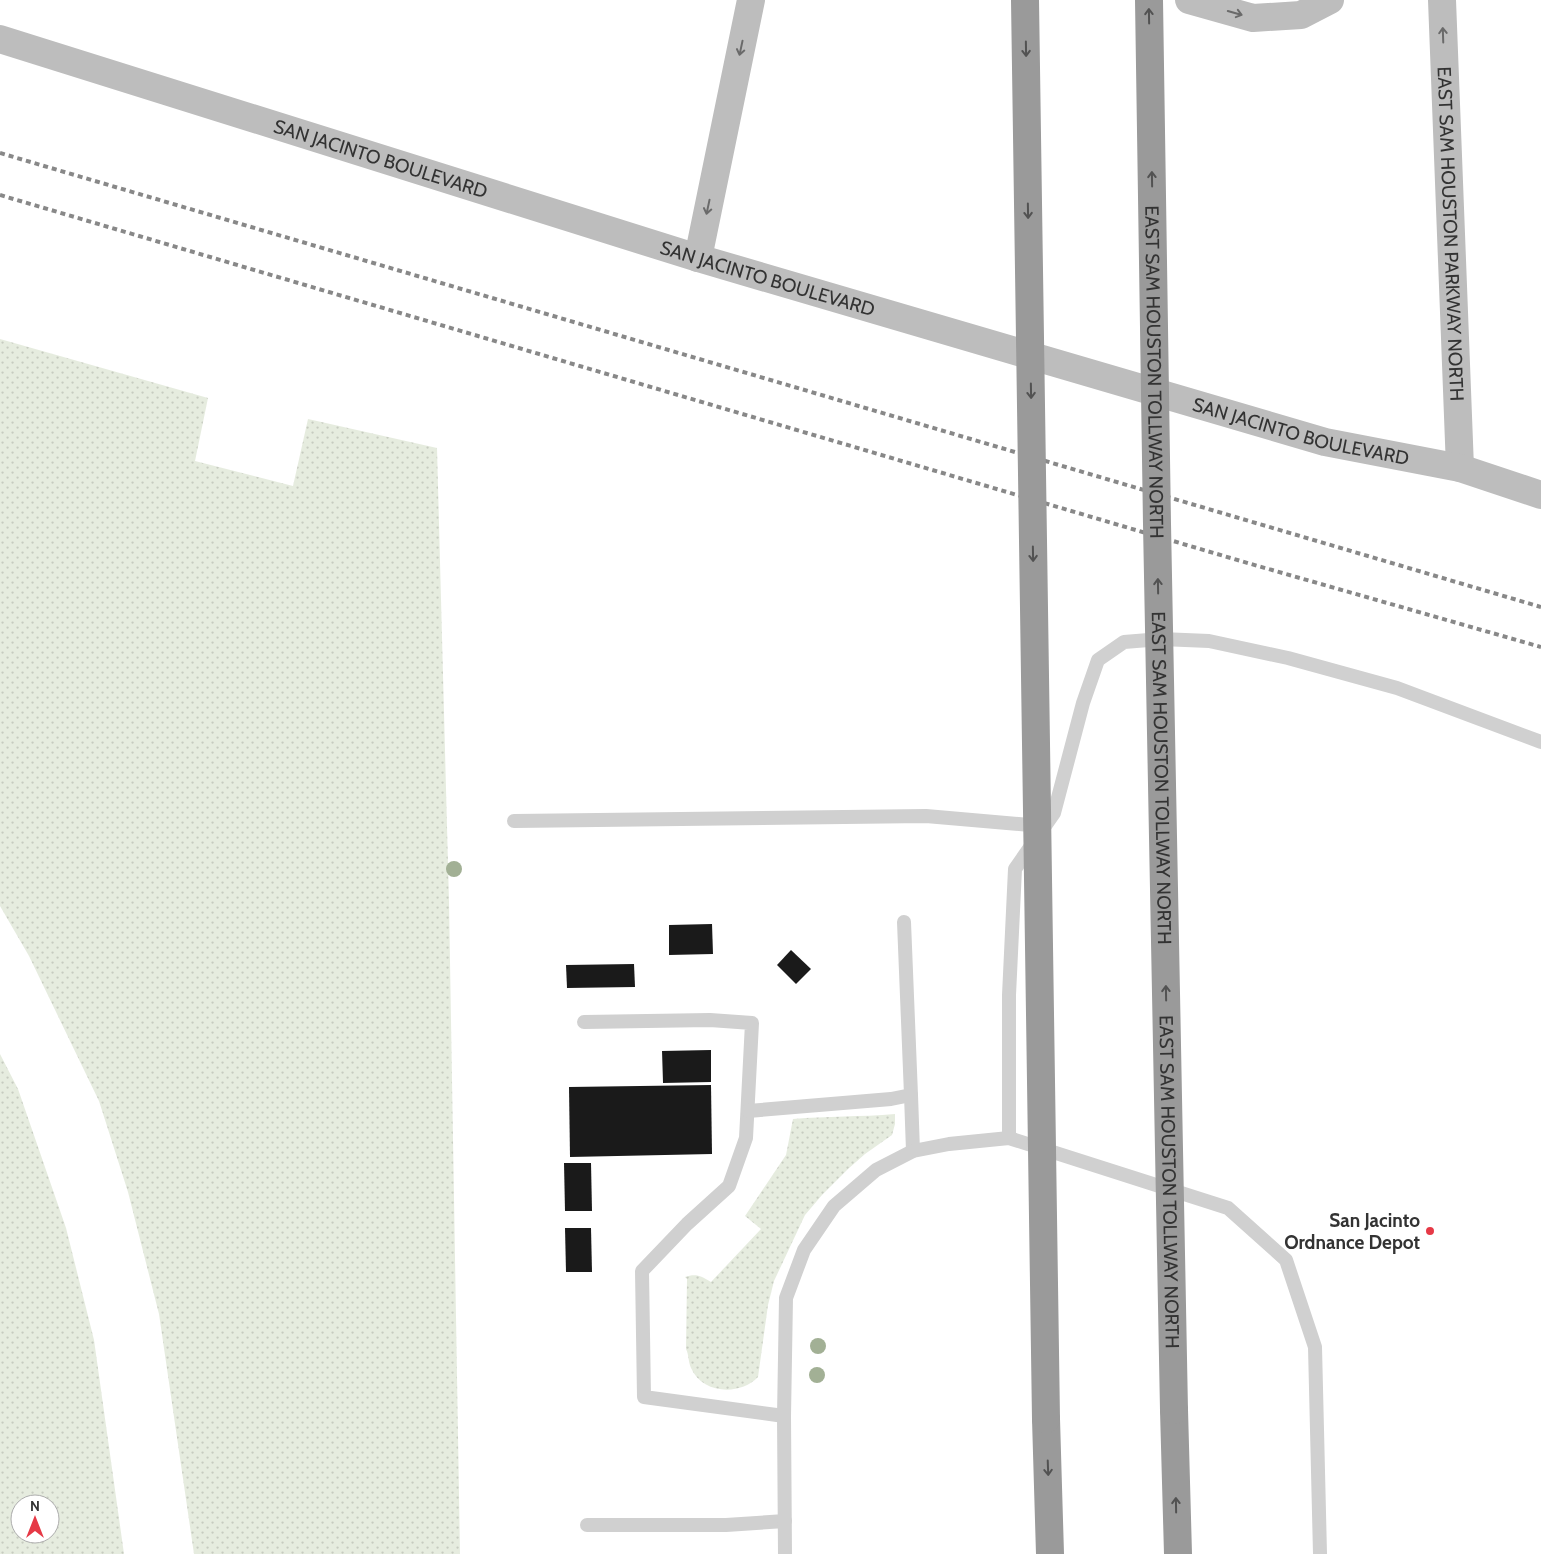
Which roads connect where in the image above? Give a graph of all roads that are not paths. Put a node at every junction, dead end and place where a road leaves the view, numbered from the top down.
1 (751, 0) edge
2 (1025, 0) edge
3 (1149, 0) edge
4 (1188, 0) edge
5 (1330, 0) edge
6 (1442, 0) edge
7 (0, 39) edge
8 (698, 258) junction
9 (1460, 468) junction
10 (1541, 495) edge
11 (1541, 742) edge
12 (514, 821) dead end
13 (1044, 826) junction
14 (904, 922) dead end
15 (584, 1022) dead end
16 (910, 1095) junction
17 (748, 1111) junction
18 (1010, 1138) junction
19 (913, 1151) junction
20 (784, 1416) junction
21 (785, 1521) junction
22 (587, 1524) dead end
23 (785, 1554) edge
24 (1050, 1554) edge
25 (1178, 1554) edge
26 (1320, 1554) edge

1 -> 8 main road
2 -> 24 highway, bridge
25 -> 3 highway, EAST SAM HOUSTON TOLLWAY NORTH, bridge
4 -> 5 main road
9 -> 6 main road, EAST SAM HOUSTON PARKWAY NORTH
7 - 8 main road, SAN JACINTO BOULEVARD
8 - 9 main road, SAN JACINTO BOULEVARD
9 - 10 main road, SAN JACINTO BOULEVARD
11 - 13 lane
12 - 13 lane
13 - 18 lane
14 - 16 lane
15 - 17 lane
16 - 17 lane
16 - 19 lane
17 - 20 lane
18 - 19 lane
18 - 26 lane
19 - 20 lane
20 - 21 lane
21 - 22 lane
21 - 23 lane

